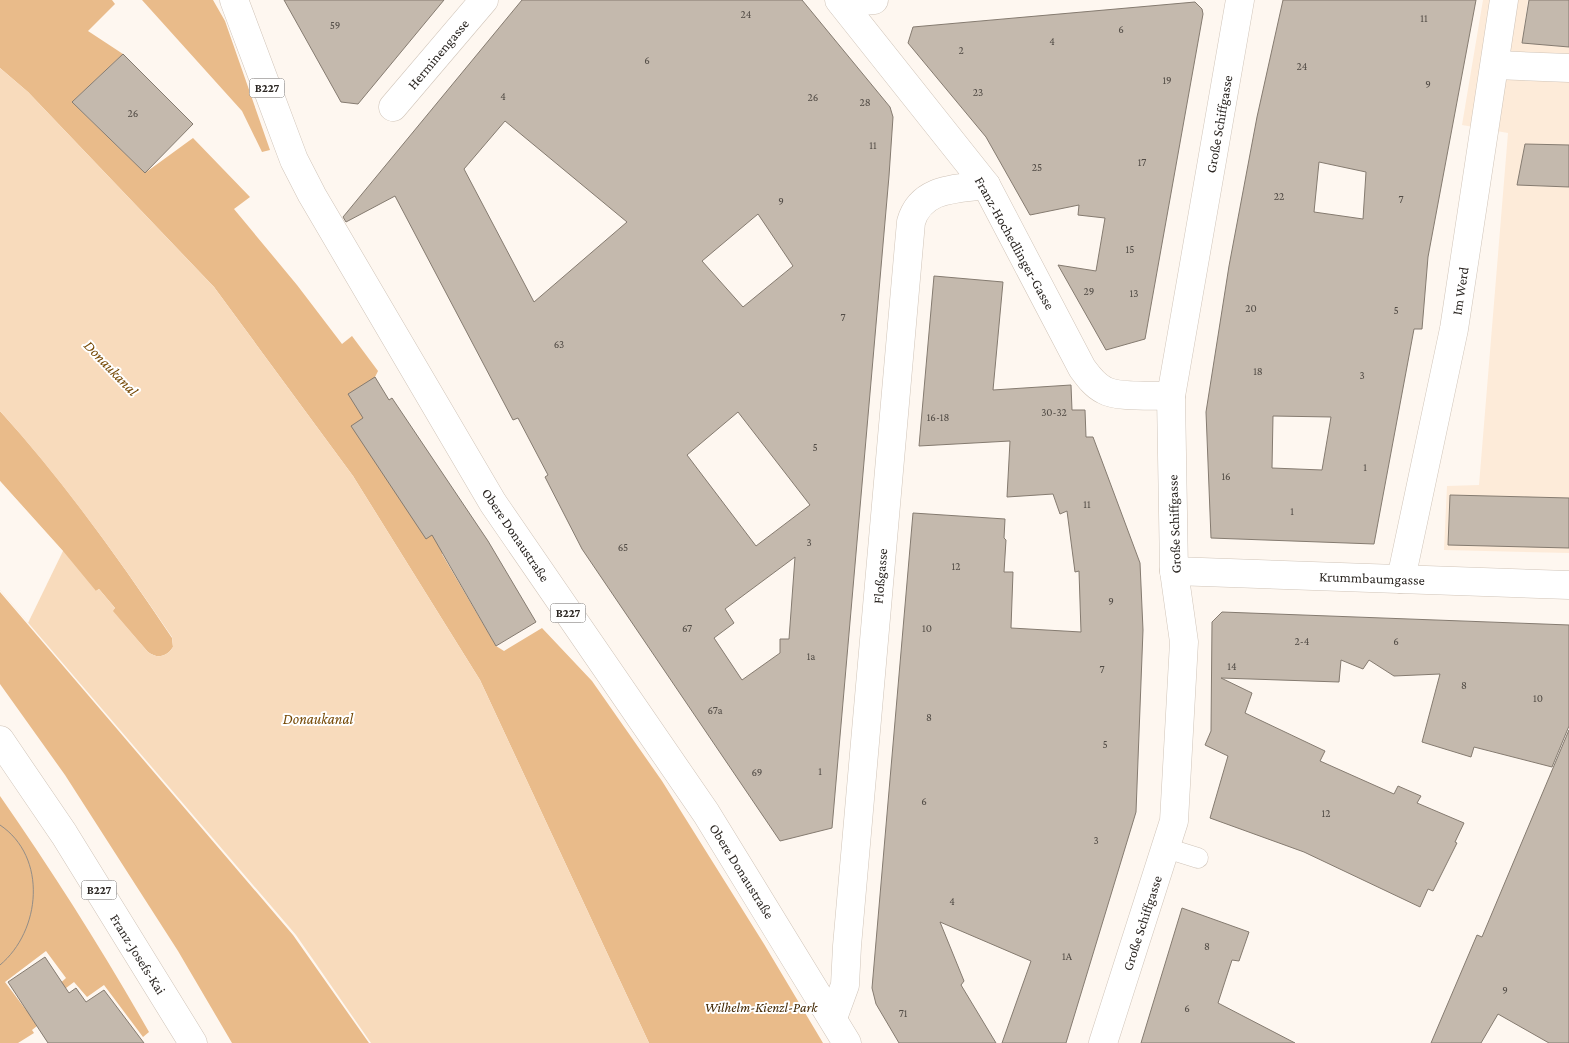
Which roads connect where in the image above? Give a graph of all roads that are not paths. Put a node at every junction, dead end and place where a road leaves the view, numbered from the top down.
1 (234, 0) edge
2 (484, 0) edge
3 (874, 0) edge
4 (1240, 0) edge
5 (1504, 0) edge
6 (840, 2) edge
7 (1495, 65) junction
8 (1569, 68) edge
9 (393, 107) dead end
10 (986, 185) junction
11 (1170, 396) junction
12 (1174, 571) junction
13 (1401, 579) junction
14 (1569, 585) edge
15 (0, 740) edge
16 (1166, 848) junction
17 (1198, 858) dead end
18 (833, 1018) junction
19 (193, 1043) edge
20 (847, 1043) edge
21 (1103, 1043) edge

1 - 18 street, Obere Donaustraße / B227
2 - 9 street, Herminengasse
3 - 6 street
4 - 11 street, Große Schiffgasse
5 - 7 street, Im Werd
6 - 10 street, Franz-Hochedlinger-Gasse
7 - 8 street
7 - 13 street, Im Werd
10 - 11 street, Franz-Hochedlinger-Gasse
10 - 18 street, Floßgasse
11 - 12 street, Große Schiffgasse
12 - 13 street, Krummbaumgasse
12 - 16 street, Große Schiffgasse
13 - 14 street, Krummbaumgasse
15 - 19 street, Franz-Josefs-Kai / B227
16 - 17 lane
16 - 21 street, Große Schiffgasse
18 - 20 street, Obere Donaustraße / B227

